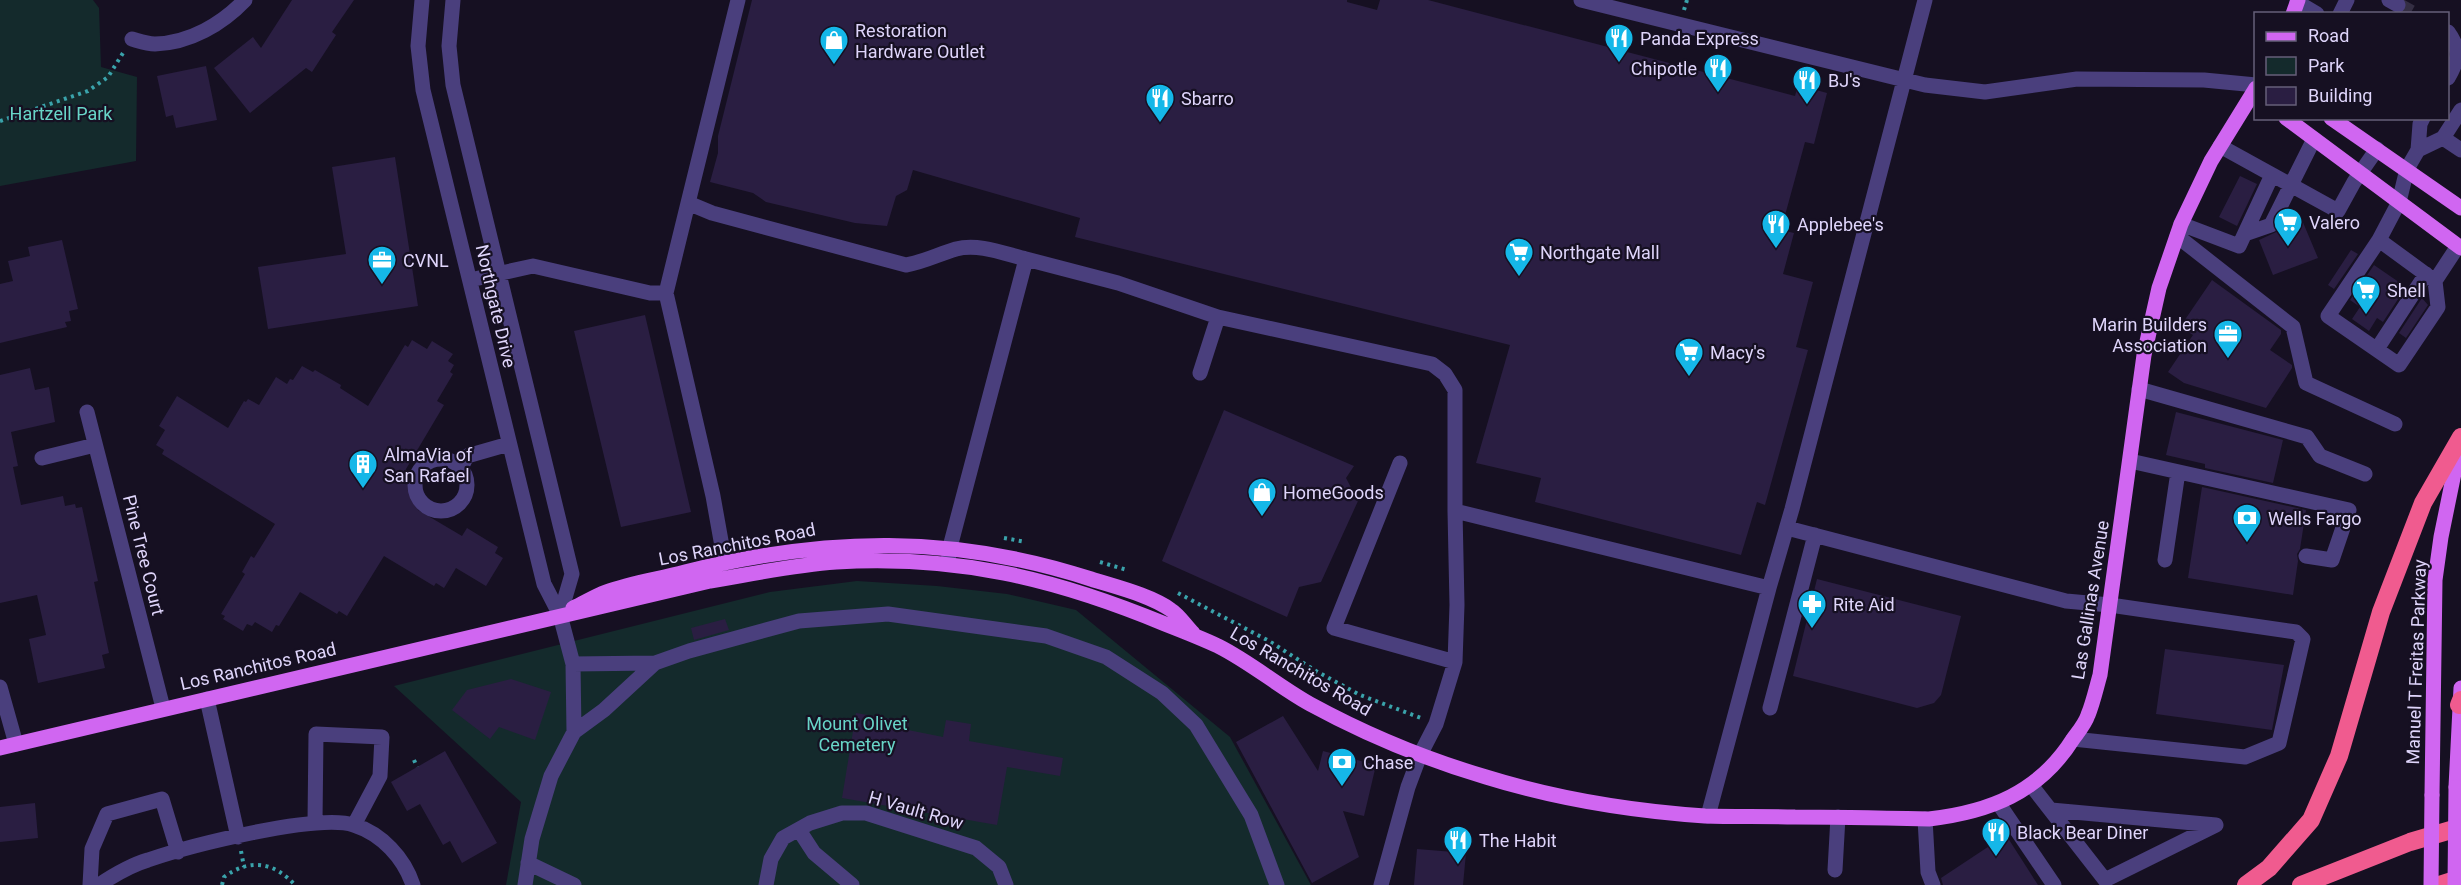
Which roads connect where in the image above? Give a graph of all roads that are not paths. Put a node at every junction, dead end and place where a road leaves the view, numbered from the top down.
1 (245, 0) edge
2 (422, 0) edge
3 (453, 0) edge
4 (738, 0) edge
5 (1581, 0) edge
6 (1924, 0) edge
7 (2296, 5) edge
8 (2312, 12) edge
9 (2449, 33) edge
10 (132, 39) road end
11 (2449, 76) edge
12 (1903, 81) junction
13 (2254, 86) edge
14 (2254, 89) edge
15 (2461, 110) edge
16 (2289, 120) edge
17 (2334, 120) edge
18 (2422, 120) edge
19 (2443, 138) junction
20 (2314, 139) junction
21 (2220, 146) junction
22 (2377, 149) junction
23 (2418, 150) junction
24 (2461, 150) edge
25 (2407, 170) junction
26 (2360, 174) junction
27 (2272, 175) junction
28 (2291, 185) junction
29 (688, 202) junction
30 (2399, 202) junction
31 (2461, 208) edge
32 (2179, 230) junction
33 (2245, 234) junction
34 (2379, 240) junction
35 (2460, 248) edge
36 (1026, 260) junction
37 (499, 273) junction
38 (2431, 277) junction
39 (470, 280) junction
40 (666, 293) junction
41 (1218, 317) junction
42 (2377, 349) junction
43 (1200, 373) dead end
44 (2139, 389) junction
45 (87, 412) dead end
46 (2395, 424) dead end
47 (2461, 439) edge
48 (509, 444) junction
49 (95, 446) junction
50 (42, 458) dead end
51 (2130, 460) junction
52 (1400, 463) dead end
53 (461, 468) dead end
54 (2178, 472) junction
55 (2365, 474) dead end
56 (1455, 511) junction
57 (1787, 528) junction
58 (1815, 535) junction
59 (949, 555) junction
60 (2306, 556) dead end
61 (2165, 560) dead end
62 (725, 563) junction
63 (1769, 588) junction
64 (2110, 604) junction
65 (560, 615) junction
66 (1455, 662) junction
67 (655, 663) junction
68 (573, 664) junction
69 (0, 687) edge
70 (2460, 698) edge
71 (207, 699) junction
72 (163, 708) junction
73 (1770, 708) dead end
74 (574, 732) junction
75 (2073, 739) junction
76 (16, 744) junction
77 (0, 748) edge
78 (1420, 755) junction
79 (2031, 785) junction
80 (1999, 804) junction
81 (2051, 810) junction
82 (1708, 816) junction
83 (1838, 817) junction
84 (1925, 819) junction
85 (315, 822) junction
86 (354, 825) junction
87 (2461, 827) edge
88 (798, 830) junction
89 (240, 843) junction
90 (178, 852) junction
91 (528, 863) junction
92 (1835, 870) dead end
93 (2461, 878) edge
94 (90, 885) edge
95 (99, 885) edge
96 (413, 885) edge
97 (525, 885) edge
98 (574, 885) edge
99 (766, 885) edge
100 (852, 885) edge
101 (1006, 885) edge
102 (1277, 885) edge
103 (1381, 885) edge
104 (1933, 885) edge
105 (2054, 885) edge
106 (2246, 885) edge
107 (2301, 885) edge
108 (2431, 885) edge
109 (2439, 885) edge
110 (2455, 885) edge

1 - 10 street
2 - 39 street, Northgate Drive
3 - 37 street, Northgate Drive
4 - 29 street
5 - 12 street
6 - 12 street
7 - 8 street
9 - 11 street
12 - 13 street
12 - 57 street
14 - 21 main road, Las Gallinas Avenue
15 - 19 street
16 - 20 main road
17 - 22 main road
18 - 23 street
19 - 23 street
19 - 24 street
20 - 26 main road
20 - 28 street
21 - 27 street
21 - 32 main road, Las Gallinas Avenue
22 - 25 main road
22 - 26 street
23 - 25 street
25 - 30 street
25 - 31 main road
26 - 28 street
26 - 30 main road
27 - 28 street
27 - 33 street
28 - 33 street
29 - 36 street
29 - 40 street
30 - 34 street
30 - 35 main road
32 - 33 street
32 - 44 main road, Las Gallinas Avenue
32 - 46 street
34 - 38 street
34 - 42 street
35 - 38 street
36 - 41 street
36 - 59 street
37 - 39 street
37 - 40 street
37 - 65 street, Northgate Drive
38 - 42 street
38 - 42 street
39 - 48 street, Northgate Drive
40 - 62 street
41 - 43 street
41 - 56 street
44 - 51 main road, Las Gallinas Avenue
44 - 55 street
45 - 49 street, Pine Tree Court
47 - 106 highway
47 - 108 main road, Manuel T Freitas Parkway, bridge
48 - 53 street
48 - 65 street, Northgate Drive
49 - 50 street
49 - 72 street, Pine Tree Court
51 - 54 street
51 - 64 main road, Las Gallinas Avenue
52 - 66 street
54 - 60 street
54 - 61 street
56 - 63 street
56 - 66 street
57 - 58 street
57 - 63 street
58 - 64 street
58 - 73 street
59 - 62 main road, Los Ranchitos Road
59 - 65 main road, Los Ranchitos Road
59 - 78 main road, Los Ranchitos Road
62 - 65 main road, Los Ranchitos Road
63 - 82 street
64 - 75 main road, Las Gallinas Avenue
64 - 75 street
65 - 68 street, Northgate Drive
65 - 71 main road, Los Ranchitos Road
66 - 78 street
67 - 68 street
67 - 74 street
67 - 102 street
68 - 74 street, Northgate Drive
69 - 76 street
70 - 110 main road, bridge
71 - 72 main road, Los Ranchitos Road
71 - 89 street
72 - 76 main road, Los Ranchitos Road
74 - 91 street
75 - 79 main road, Las Gallinas Avenue
76 - 77 main road, Los Ranchitos Road
78 - 82 main road, Las Gallinas Avenue
78 - 103 street
79 - 80 main road, Las Gallinas Avenue
79 - 81 street
80 - 84 main road, Las Gallinas Avenue
80 - 105 street
81 - 81 street
82 - 83 main road, Las Gallinas Avenue
83 - 84 main road, Las Gallinas Avenue
83 - 92 street
84 - 104 street
85 - 86 street
85 - 86 street
85 - 89 street
86 - 96 street
87 - 107 highway
88 - 99 street, H Vault Row
88 - 100 street
88 - 101 street, H Vault Row
89 - 90 street
90 - 94 street
90 - 95 street
91 - 97 street
91 - 98 street
93 - 109 highway

